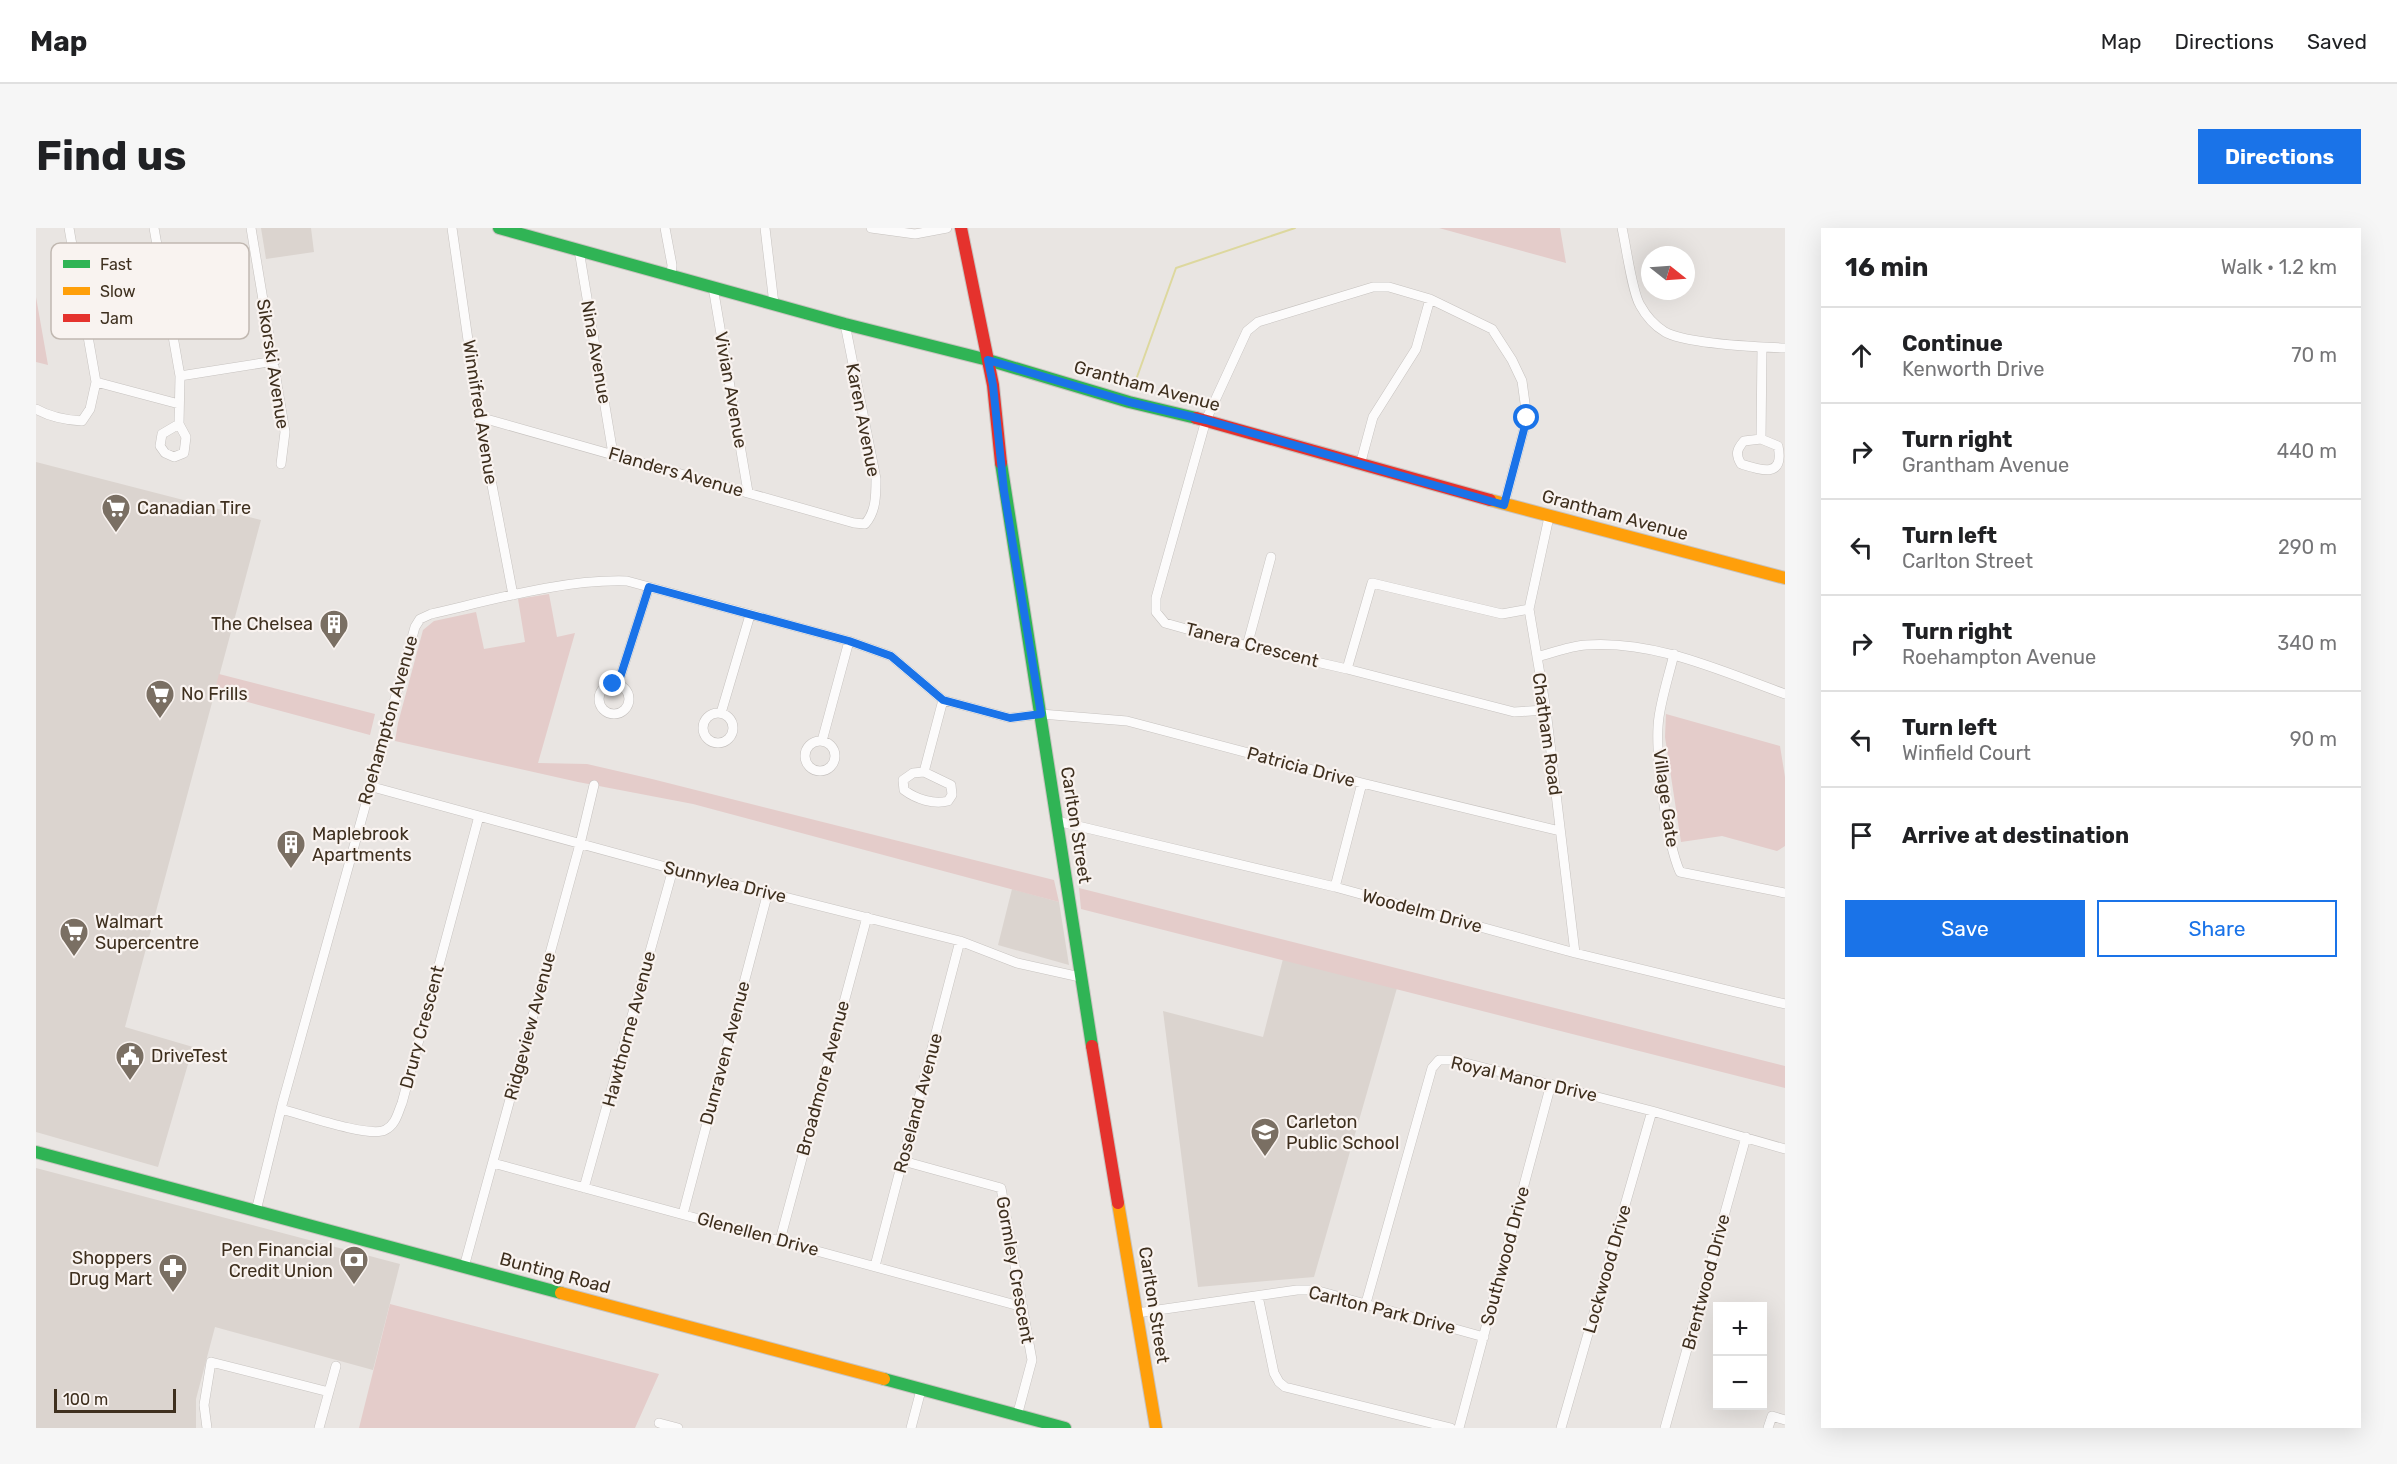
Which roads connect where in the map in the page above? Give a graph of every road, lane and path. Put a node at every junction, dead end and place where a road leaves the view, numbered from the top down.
1 (69, 228) edge
2 (154, 228) edge
3 (251, 228) edge
4 (452, 228) edge
5 (499, 228) edge
6 (665, 228) edge
7 (765, 228) edge
8 (872, 228) edge
9 (947, 228) edge
10 (961, 228) edge
11 (1622, 228) edge
12 (72, 243) edge
13 (157, 243) edge
14 (579, 250) junction
15 (671, 276) junction
16 (713, 287) junction
17 (1430, 299) junction
18 (774, 304) junction
19 (845, 324) junction
20 (88, 339) edge
21 (174, 339) edge
22 (1762, 347) junction
23 (1785, 348) edge
24 (988, 360) junction
25 (275, 361) junction
26 (180, 376) junction
27 (96, 382) junction
28 (179, 404) junction
29 (36, 409) edge
30 (479, 417) junction
31 (1206, 420) junction
32 (179, 424) dead end
33 (1761, 439) junction
34 (613, 454) junction
35 (280, 464) dead end
36 (1359, 465) junction
37 (748, 492) junction
38 (1504, 505) junction
39 (871, 517) joint
40 (1549, 517) junction
41 (1271, 557) dead end
42 (1785, 578) edge
43 (649, 587) junction
44 (513, 595) junction
45 (1529, 609) junction
46 (750, 615) junction
47 (849, 641) junction
48 (1247, 646) junction
49 (1674, 654) junction
50 (1537, 657) junction
51 (1347, 669) junction
52 (618, 684) dead end
53 (1785, 694) edge
54 (943, 700) junction
55 (1546, 710) junction
56 (722, 713) dead end
57 (1041, 714) junction
58 (822, 741) dead end
59 (924, 772) junction
60 (1362, 783) junction
61 (594, 785) dead end
62 (369, 786) junction
63 (479, 816) junction
64 (1057, 821) junction
65 (1560, 831) junction
66 (580, 844) junction
67 (673, 869) junction
68 (1335, 887) junction
69 (768, 892) junction
70 (1785, 893) edge
71 (867, 917) junction
72 (960, 941) junction
73 (1575, 953) junction
74 (1080, 978) junction
75 (1785, 1004) edge
76 (1551, 1084) junction
77 (280, 1109) junction
78 (1652, 1111) junction
79 (1746, 1137) junction
80 (1785, 1149) edge
81 (36, 1152) edge
82 (903, 1161) junction
83 (493, 1163) junction
84 (584, 1188) junction
85 (256, 1211) junction
86 (682, 1214) junction
87 (780, 1240) junction
88 (875, 1266) junction
89 (464, 1267) junction
90 (1258, 1296) junction
91 (1366, 1303) junction
92 (1023, 1307) junction
93 (1137, 1313) junction
94 (1484, 1337) junction
95 (336, 1366) dead end
96 (921, 1390) junction
97 (329, 1392) junction
98 (1152, 1403) junction
99 (1017, 1416) junction
100 (1785, 1420) edge
101 (659, 1423) dead end
102 (207, 1428) edge
103 (319, 1428) edge
104 (678, 1428) edge
105 (911, 1428) edge
106 (1065, 1428) edge
107 (1148, 1428) edge
108 (1156, 1428) edge
109 (1451, 1428) edge
110 (1459, 1428) edge
111 (1562, 1428) edge
112 (1665, 1428) edge
113 (1768, 1428) edge

1 - 12 street
2 - 13 street
3 - 25 street, Sikorski Avenue
4 - 30 street, Winnifred Avenue
5 - 14 main road, Grantham Avenue
6 - 15 street
7 - 18 street
8 - 9 street
10 - 24 main road, Carlton Street
11 - 22 street
14 - 15 main road, Grantham Avenue
14 - 34 street, Nina Avenue
15 - 16 main road, Grantham Avenue
16 - 18 main road, Grantham Avenue
16 - 37 street, Vivian Avenue
17 - 31 street
17 - 36 street
17 - 38 street
18 - 19 main road, Grantham Avenue
19 - 24 main road, Grantham Avenue
19 - 39 street, Karen Avenue
20 - 27 street
21 - 26 street
22 - 23 street
22 - 33 street
24 - 31 main road, Grantham Avenue
24 - 57 main road, Carlton Street
25 - 26 street
25 - 35 street, Sikorski Avenue
26 - 28 street
27 - 28 street
27 - 29 street
28 - 32 street
30 - 34 street, Flanders Avenue
30 - 44 street, Winnifred Avenue
31 - 36 main road, Grantham Avenue
31 - 48 street, Tanera Crescent
33 - 33 street
34 - 37 street, Flanders Avenue
36 - 38 main road, Grantham Avenue
37 - 39 street, Flanders Avenue
38 - 40 main road, Grantham Avenue
40 - 42 main road, Grantham Avenue
40 - 45 street, Chatham Road
41 - 48 street
43 - 44 street, Roehampton Avenue
43 - 46 street, Roehampton Avenue
43 - 52 street
44 - 62 street, Roehampton Avenue
45 - 50 street, Chatham Road
45 - 51 street
46 - 47 street, Roehampton Avenue
46 - 56 street
47 - 54 street, Roehampton Avenue
47 - 58 street
48 - 51 street, Tanera Crescent
49 - 50 street
49 - 53 street
49 - 70 street, Village Gate
50 - 55 street, Chatham Road
51 - 55 street, Tanera Crescent
54 - 57 street, Roehampton Avenue
54 - 59 street
55 - 65 street, Chatham Road
57 - 60 street, Patricia Drive
57 - 64 main road, Carlton Street
59 - 59 street
60 - 65 street, Patricia Drive
60 - 68 street
61 - 66 street, Ridgeview Avenue
62 - 63 street, Sunnylea Drive
62 - 77 street, Roehampton Avenue
63 - 66 street, Sunnylea Drive
63 - 77 street, Drury Crescent
64 - 68 street, Woodelm Drive
64 - 74 main road, Carlton Street
65 - 73 street, Chatham Road
66 - 67 street, Sunnylea Drive
66 - 83 street, Ridgeview Avenue
67 - 69 street, Sunnylea Drive
67 - 84 street, Hawthorne Avenue
68 - 73 street, Woodelm Drive
69 - 71 street, Sunnylea Drive
69 - 86 street, Dunraven Avenue
71 - 72 street, Sunnylea Drive
71 - 87 street, Broadmore Avenue
72 - 74 street, Sunnylea Drive
72 - 82 street, Roseland Avenue
73 - 75 street, Woodelm Drive
74 - 93 main road, Carlton Street
76 - 78 street, Royal Manor Drive
76 - 91 street, Royal Manor Drive
76 - 94 street, Southwood Drive
77 - 85 street, Roehampton Avenue
78 - 79 street, Royal Manor Drive
78 - 111 street, Lockwood Drive
79 - 80 street, Royal Manor Drive
79 - 112 street, Brentwood Drive
81 - 85 main road, Bunting Road
82 - 88 street, Roseland Avenue
82 - 92 street, Gormley Crescent
83 - 84 street, Glenellen Drive
83 - 89 street, Ridgeview Avenue
84 - 86 street, Glenellen Drive
85 - 89 main road, Bunting Road
86 - 87 street, Glenellen Drive
87 - 88 street, Glenellen Drive
88 - 92 street, Glenellen Drive
89 - 96 main road, Bunting Road
90 - 91 street, Carlton Park Drive
90 - 93 street, Carlton Park Drive
90 - 109 street
91 - 94 street, Carlton Park Drive
92 - 99 street, Gormley Crescent
93 - 98 main road, Carlton Street
94 - 110 street, Southwood Drive
95 - 97 street
96 - 99 main road, Bunting Road
96 - 105 street
97 - 102 street
97 - 103 street
98 - 107 main road
98 - 108 main road, Carlton Street
99 - 106 main road, Bunting Road
100 - 113 street
101 - 104 street

